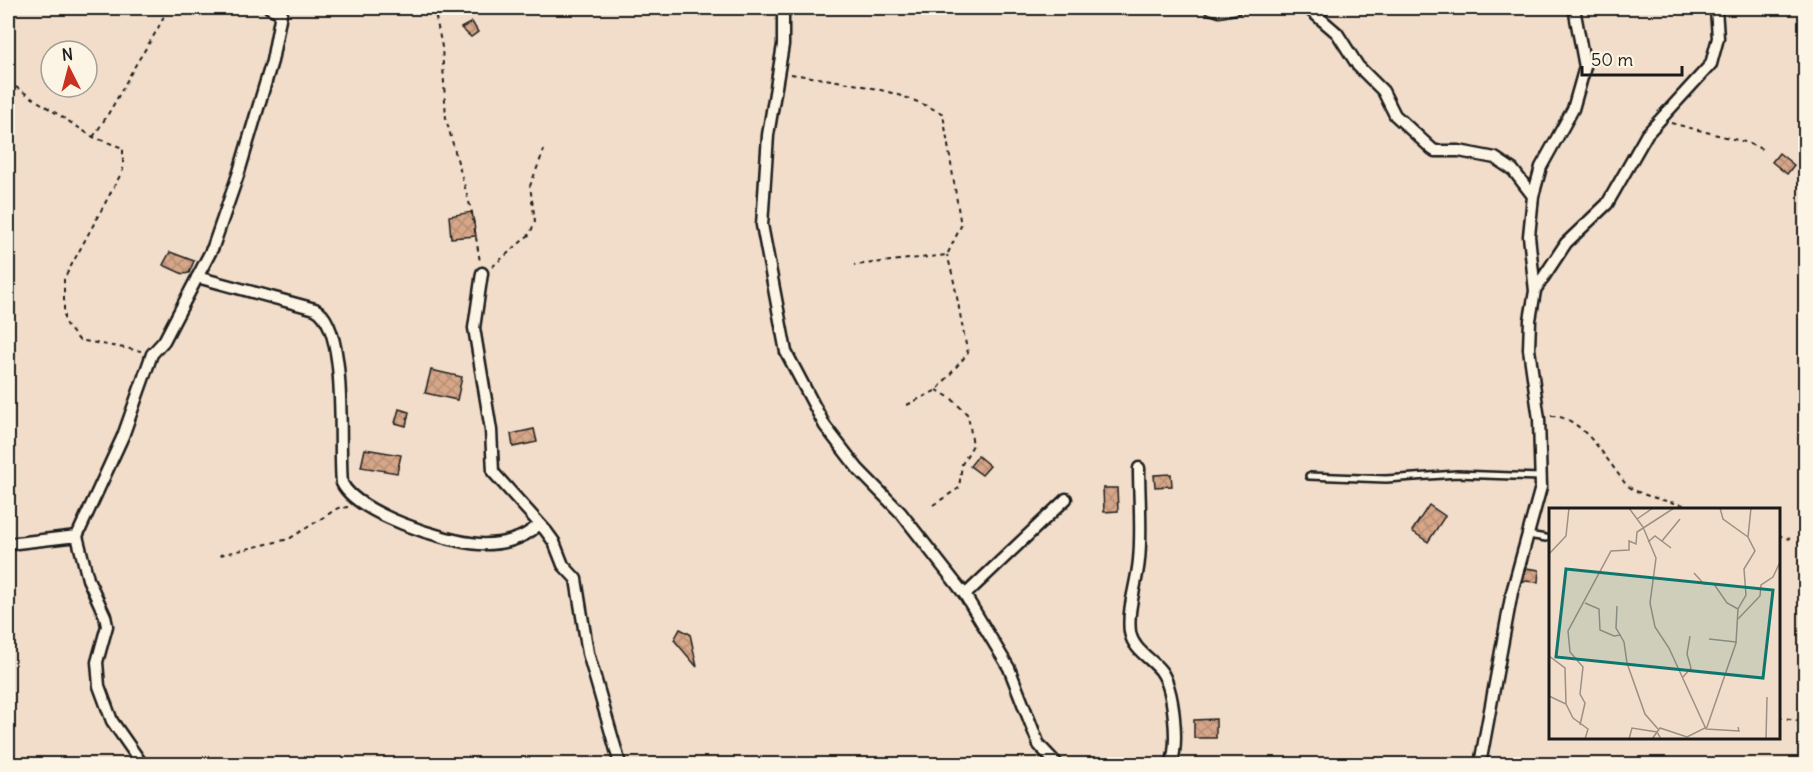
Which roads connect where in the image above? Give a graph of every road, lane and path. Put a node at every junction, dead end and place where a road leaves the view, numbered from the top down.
1 (167, 8) edge
2 (270, 8) edge
3 (434, 8) edge
4 (783, 8) edge
5 (1210, 8) edge
6 (1236, 8) edge
7 (1308, 8) edge
8 (1574, 8) edge
9 (1716, 8) edge
10 (281, 10) edge
11 (779, 72) junction
12 (8, 82) edge
13 (1663, 115) junction
14 (93, 137) junction
15 (544, 150) dead end
16 (1764, 150) dead end
17 (1533, 196) junction
18 (947, 255) junction
19 (854, 266) dead end
20 (482, 273) junction
21 (197, 277) junction
22 (1535, 291) junction
23 (153, 354) junction
24 (937, 390) junction
25 (907, 405) dead end
26 (1539, 419) junction
27 (1139, 468) dead end
28 (1309, 476) dead end
29 (1541, 477) junction
30 (1066, 499) dead end
31 (933, 505) dead end
32 (355, 508) dead end
33 (1693, 508) edge
34 (538, 525) junction
35 (1528, 535) junction
36 (1780, 535) edge
37 (77, 536) junction
38 (1546, 538) dead end
39 (1790, 539) dead end
40 (8, 544) edge
41 (220, 555) dead end
42 (965, 595) junction
43 (1780, 717) edge
44 (1806, 722) edge
45 (142, 765) edge
46 (620, 765) edge
47 (1057, 765) edge
48 (1171, 765) edge
49 (1480, 765) edge

1 - 14 path
2 - 10 street
3 - 20 path
4 - 11 street
5 - 6 street
7 - 17 street
8 - 17 street
9 - 13 street
10 - 21 street
11 - 18 path
11 - 42 street
12 - 14 path
13 - 16 path
13 - 22 street
14 - 23 path
15 - 20 path
17 - 22 street
18 - 19 path
18 - 24 path
20 - 34 street
21 - 23 street
21 - 34 street
22 - 26 street
23 - 37 street
24 - 25 path
24 - 31 path
26 - 29 street
26 - 33 path
27 - 48 street
28 - 29 lane
29 - 35 street
30 - 42 street
32 - 41 path
34 - 46 street
35 - 38 lane
35 - 49 street
36 - 39 path
37 - 40 street
37 - 45 street
42 - 47 street
43 - 44 path

